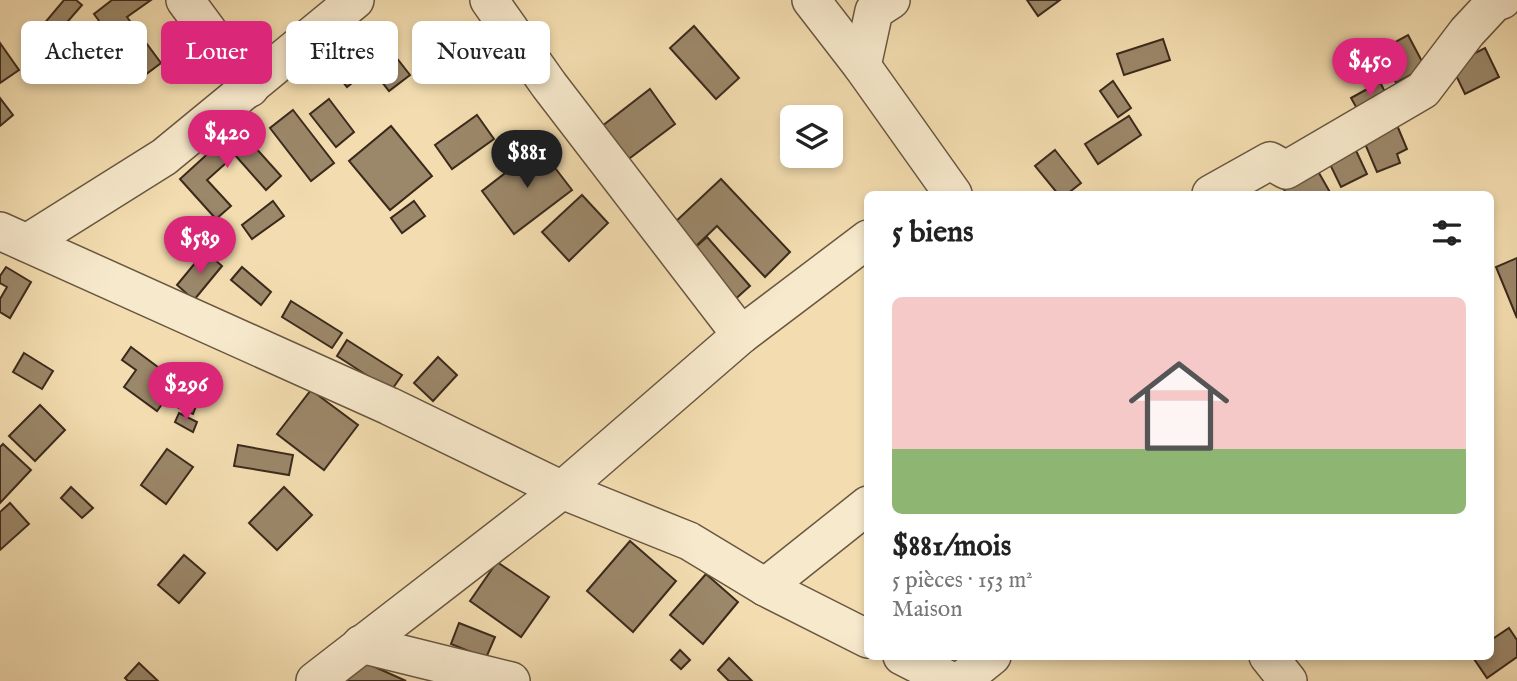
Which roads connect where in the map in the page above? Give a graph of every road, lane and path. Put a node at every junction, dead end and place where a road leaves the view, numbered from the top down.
1 (185, 0) edge
2 (355, 0) edge
3 (489, 0) edge
4 (811, 0) edge
5 (891, 0) edge
6 (1502, 0) edge
7 (862, 66) junction
8 (250, 88) junction
9 (941, 190) edge
10 (1216, 191) edge
11 (14, 237) edge
12 (864, 242) edge
13 (741, 335) junction
14 (562, 490) junction
15 (864, 508) edge
16 (765, 587) junction
17 (864, 637) edge
18 (361, 644) junction
19 (910, 660) edge
20 (987, 660) edge
21 (1271, 660) edge
22 (315, 681) edge
23 (511, 681) edge
24 (951, 681) edge
25 (961, 681) edge
26 (1288, 681) edge

1 - 8 street
2 - 8 street
3 - 13 street
4 - 7 street
5 - 7 street
6 - 10 street
7 - 9 street
8 - 11 street
11 - 14 street
12 - 13 street
13 - 14 street
14 - 16 street
14 - 18 street
15 - 16 street
16 - 17 street
18 - 22 street
18 - 23 street
19 - 24 street
20 - 25 street
21 - 26 street

